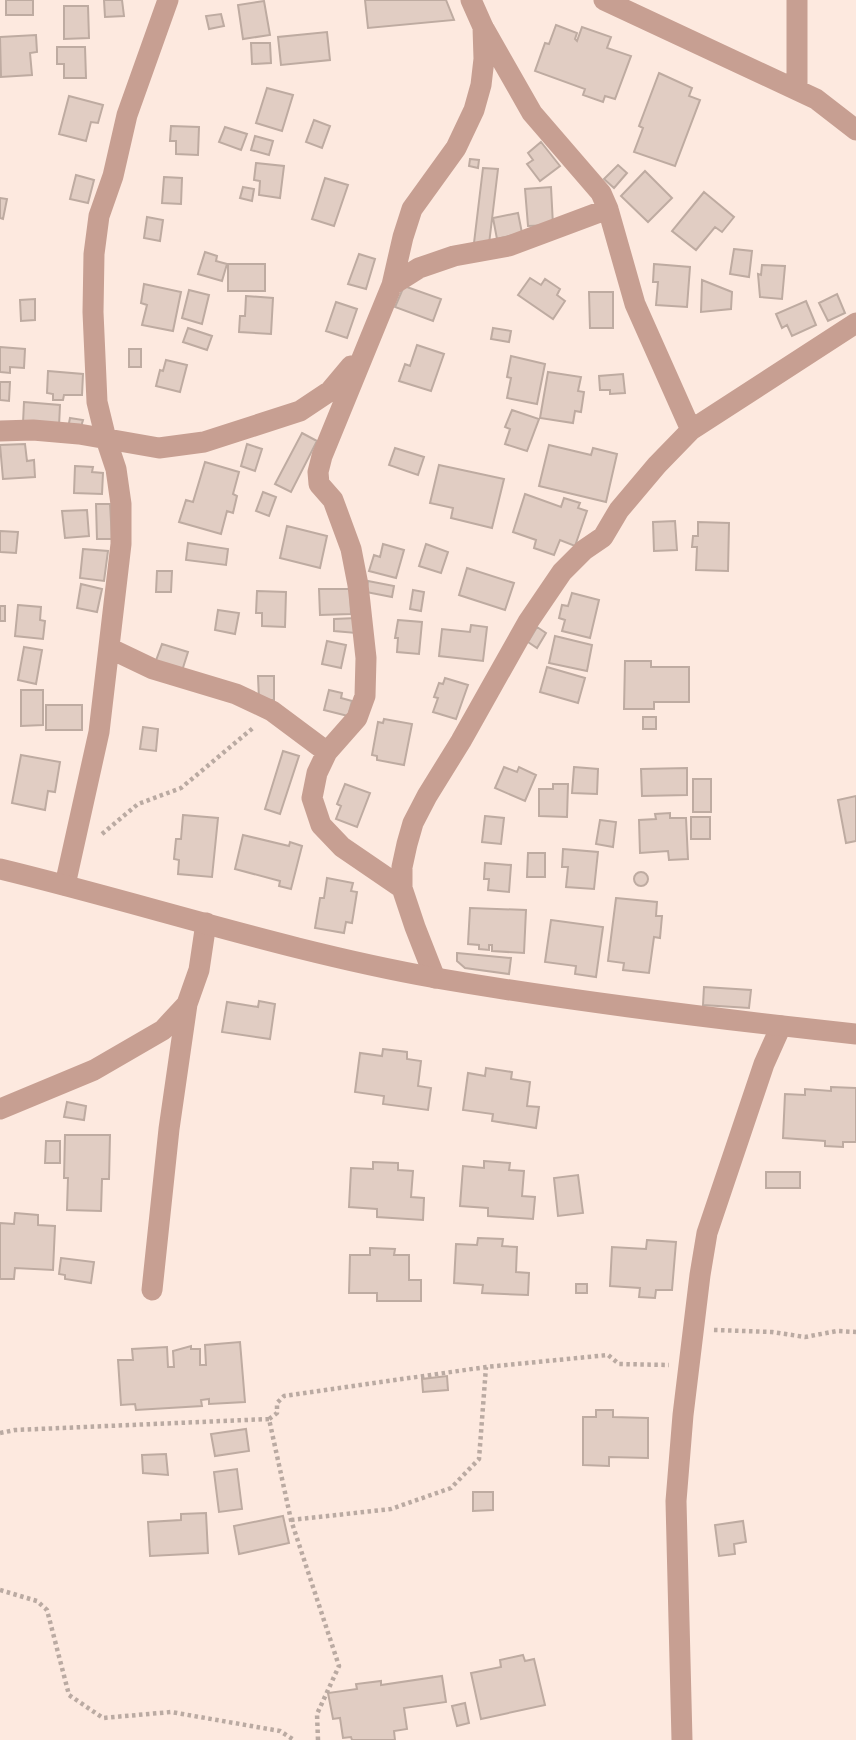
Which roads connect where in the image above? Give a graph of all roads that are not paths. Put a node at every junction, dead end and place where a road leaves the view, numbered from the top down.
1 (168, 0) edge
2 (471, 0) edge
3 (604, 0) edge
4 (797, 0) edge
5 (483, 27) junction
6 (797, 89) junction
7 (856, 130) edge
8 (608, 209) junction
9 (392, 285) junction
10 (856, 323) edge
11 (364, 351) junction
12 (691, 430) junction
13 (0, 431) edge
14 (106, 439) junction
15 (109, 648) junction
16 (327, 752) junction
17 (0, 869) edge
18 (65, 885) junction
19 (402, 888) junction
20 (206, 923) junction
21 (435, 978) junction
22 (187, 1004) junction
23 (780, 1026) junction
24 (856, 1034) edge
25 (0, 1109) edge
26 (152, 1290) dead end
27 (682, 1740) edge

1 - 14 street
2 - 5 street
3 - 6 street
4 - 6 street
5 - 8 street
5 - 9 street
6 - 7 street
8 - 9 street
8 - 12 street
9 - 11 street
10 - 12 street
11 - 14 street
11 - 16 street
12 - 19 street
13 - 14 street
14 - 15 street
15 - 16 street
15 - 18 street
16 - 19 street
17 - 18 street
18 - 20 street
19 - 21 street
20 - 21 street
20 - 22 street
21 - 23 street
22 - 25 street
22 - 26 street
23 - 24 street
23 - 27 street

